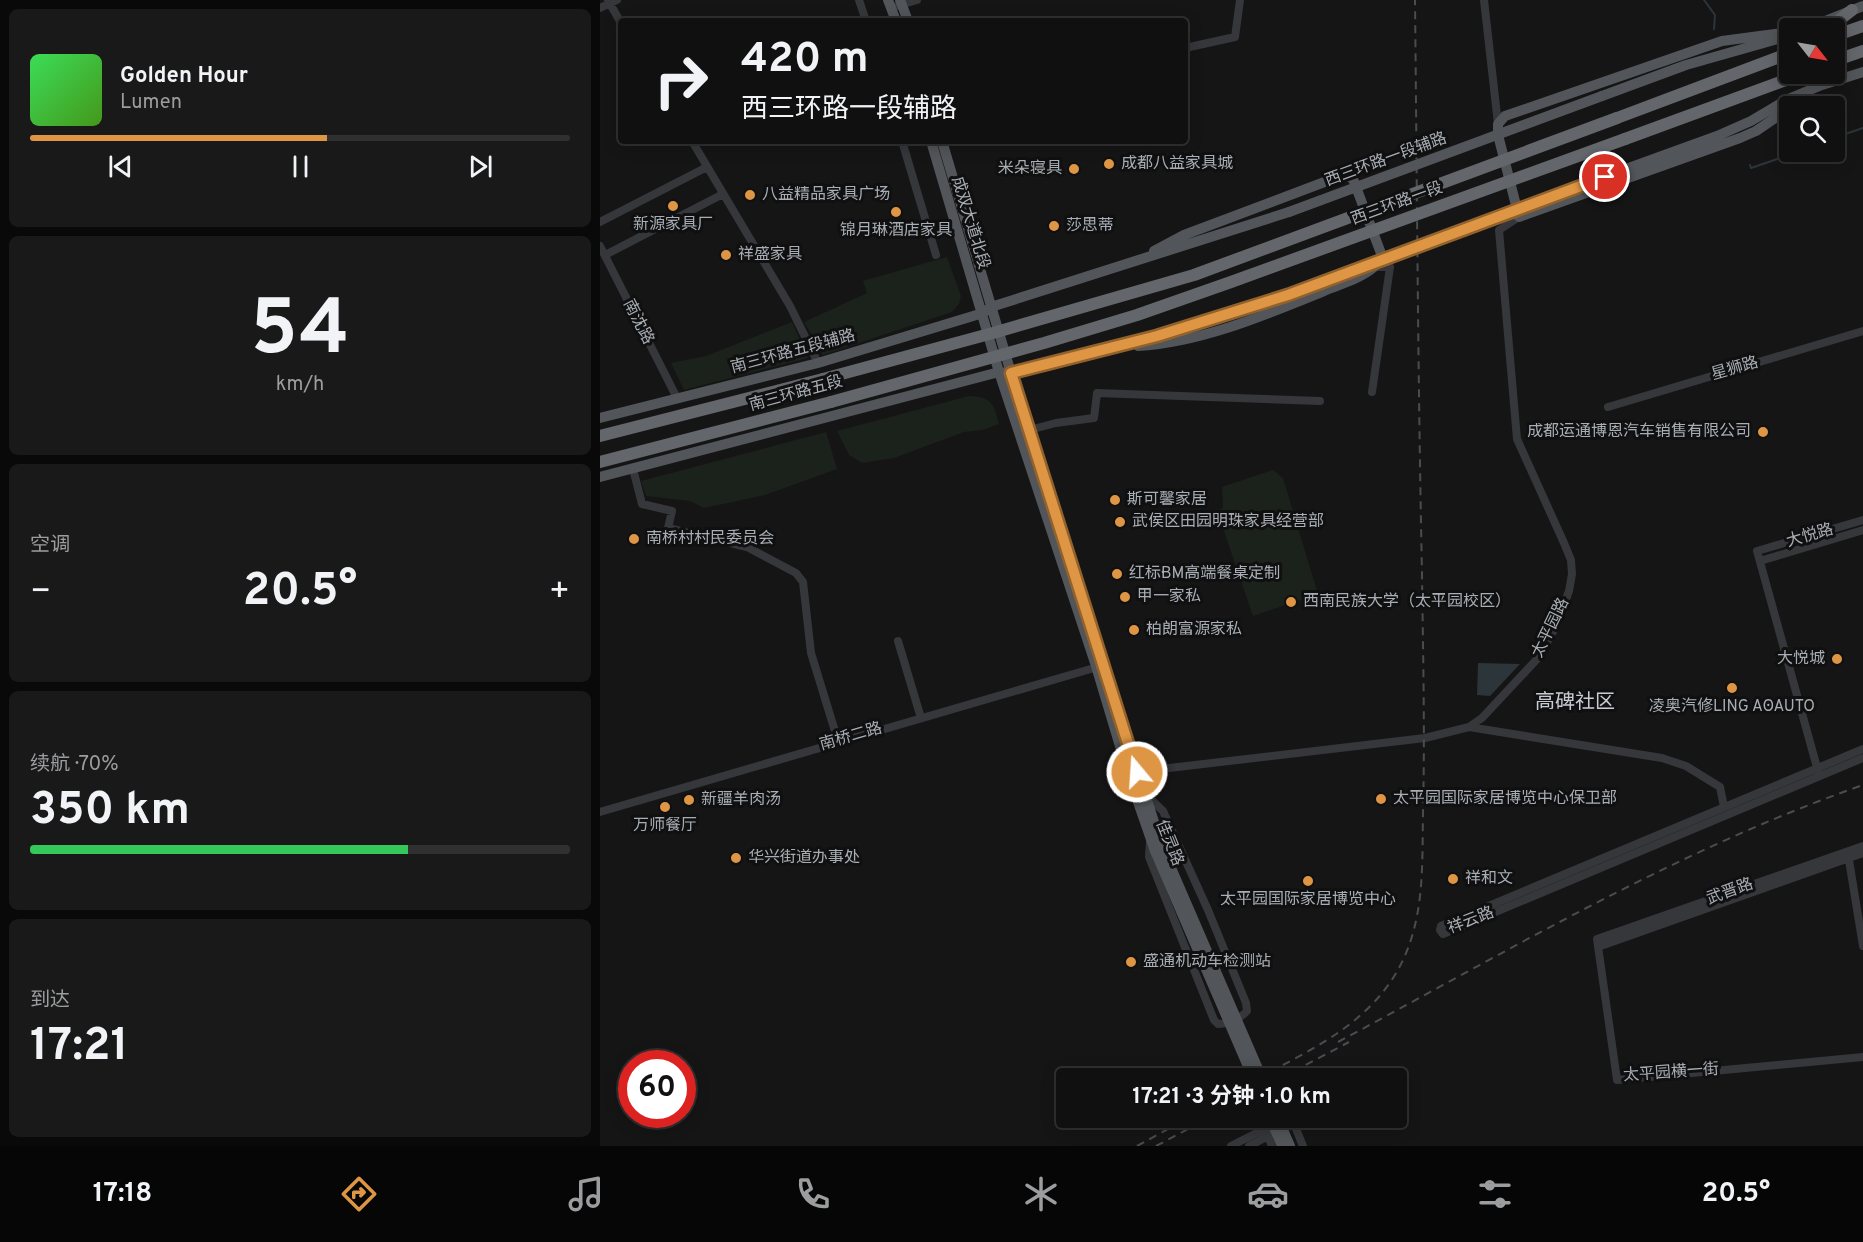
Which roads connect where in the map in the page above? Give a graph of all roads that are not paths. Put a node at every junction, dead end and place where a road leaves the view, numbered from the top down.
1 (859, 0) edge
2 (917, 0) edge
3 (1240, 0) edge
4 (1484, 0) edge
5 (611, 1) edge
6 (895, 3) edge
7 (600, 8) edge
8 (1858, 8) edge
9 (619, 18) edge
10 (865, 18) edge
11 (896, 18) edge
12 (906, 18) edge
13 (1833, 18) edge
14 (1844, 18) edge
15 (1863, 26) edge
16 (1845, 32) edge
17 (1779, 34) edge
18 (1779, 36) edge
19 (1188, 47) edge
20 (1863, 51) edge
21 (1779, 57) edge
22 (1845, 57) edge
23 (1863, 72) edge
24 (1779, 82) edge
25 (1822, 85) junction
26 (1806, 96) edge
27 (1779, 115) edge
28 (1498, 124) junction
29 (694, 144) edge
30 (903, 144) edge
31 (932, 144) edge
32 (943, 144) edge
33 (707, 167) junction
34 (723, 194) junction
35 (1520, 217) junction
36 (600, 222) edge
37 (600, 246) edge
38 (604, 255) junction
39 (936, 255) dead end
40 (1131, 263) junction
41 (1374, 267) junction
42 (987, 310) junction
43 (1863, 332) edge
44 (993, 333) joint
45 (1114, 347) junction
46 (1000, 355) joint
47 (818, 363) junction
48 (1005, 373) junction
49 (1372, 392) dead end
50 (677, 398) junction
51 (1320, 401) dead end
52 (1608, 407) dead end
53 (600, 418) edge
54 (1029, 430) junction
55 (600, 436) edge
56 (600, 462) edge
57 (633, 469) junction
58 (600, 477) edge
59 (1863, 520) edge
60 (1863, 530) edge
61 (1760, 561) junction
62 (898, 641) dead end
63 (1100, 666) junction
64 (921, 718) junction
65 (1469, 727) junction
66 (838, 741) junction
67 (1863, 749) edge
68 (1863, 758) edge
69 (1818, 772) junction
70 (1133, 773) junction
71 (1143, 792) junction
72 (1724, 807) junction
73 (600, 812) edge
74 (1150, 838) junction
75 (1863, 846) edge
76 (1159, 849) junction
77 (1863, 853) edge
78 (1848, 854) junction
79 (1598, 943) joint
80 (1863, 946) edge
81 (1863, 1057) edge
82 (1249, 1068) edge
83 (1258, 1068) edge
84 (1265, 1128) edge
85 (1266, 1128) edge
86 (1267, 1128) edge
87 (1268, 1128) edge
88 (1282, 1128) edge
89 (1294, 1128) edge
90 (1231, 1146) edge
91 (1249, 1146) edge
92 (1272, 1146) edge
93 (1282, 1146) edge
94 (1290, 1146) edge
95 (1303, 1146) edge

1 - 10 street
2 - 6 street
3 - 19 street
4 - 28 street
5 - 7 street
5 - 9 street
6 - 11 main road
6 - 12 main road
8 - 13 main road
8 - 14 highway
15 - 16 highway
17 - 28 main road
18 - 40 main road, 西三环路一段辅路, bridge
20 - 22 highway
21 - 44 highway, 西三环路一段, bridge
23 - 25 main road
24 - 46 highway, 西三环路一段, bridge
25 - 26 main road
25 - 45 main road, bridge
27 - 35 main road
28 - 35 main road
29 - 33 street
30 - 39 street
31 - 42 main road, 成双大道北段
32 - 42 main road, 成双大道北段
33 - 34 street
33 - 36 street
34 - 38 street
34 - 47 street
35 - 65 street, 太平园路
37 - 38 street, 南沈路
38 - 50 street, 南沈路
40 - 41 main road
40 - 42 main road, 西三环路一段辅路
41 - 45 main road
41 - 49 street
42 - 47 main road, 南三环路五段辅路
42 - 48 main road
43 - 52 street, 星狮路
44 - 55 highway, 南三环路五段, bridge
45 - 48 main road
46 - 56 highway, 南三环路五段, bridge
47 - 50 main road, 南三环路五段辅路
48 - 54 main road, 佳灵路
48 - 57 main road
48 - 63 main road, 佳灵路
50 - 53 main road, 南三环路五段辅路
51 - 54 street
54 - 63 main road, 佳灵路
57 - 58 main road
57 - 66 street
59 - 61 street, 大悦路
60 - 61 street
61 - 69 street
62 - 64 street
63 - 64 street, 南桥二路
63 - 70 main road, 佳灵路
64 - 66 street, 南桥二路
65 - 70 street, 太平园路
65 - 72 street
66 - 73 street, 南桥二路
67 - 69 street, 祥云路
68 - 69 street, 祥云路
69 - 72 street, 祥云路
69 - 72 street, 祥云路
70 - 71 main road, 佳灵路
70 - 74 main road, 佳灵路
71 - 74 street
71 - 76 main road, 佳灵路
74 - 76 main road, 佳灵路
75 - 78 street, 武晋路
76 - 82 main road, 佳灵路, bridge
76 - 83 main road, 佳灵路, bridge
77 - 78 street, 武晋路
78 - 79 street, 武晋路
78 - 80 street
79 - 81 street, 太平园横一街
84 - 90 street
85 - 91 street
86 - 92 street
87 - 93 main road, bridge
88 - 94 main road, bridge
89 - 95 street

